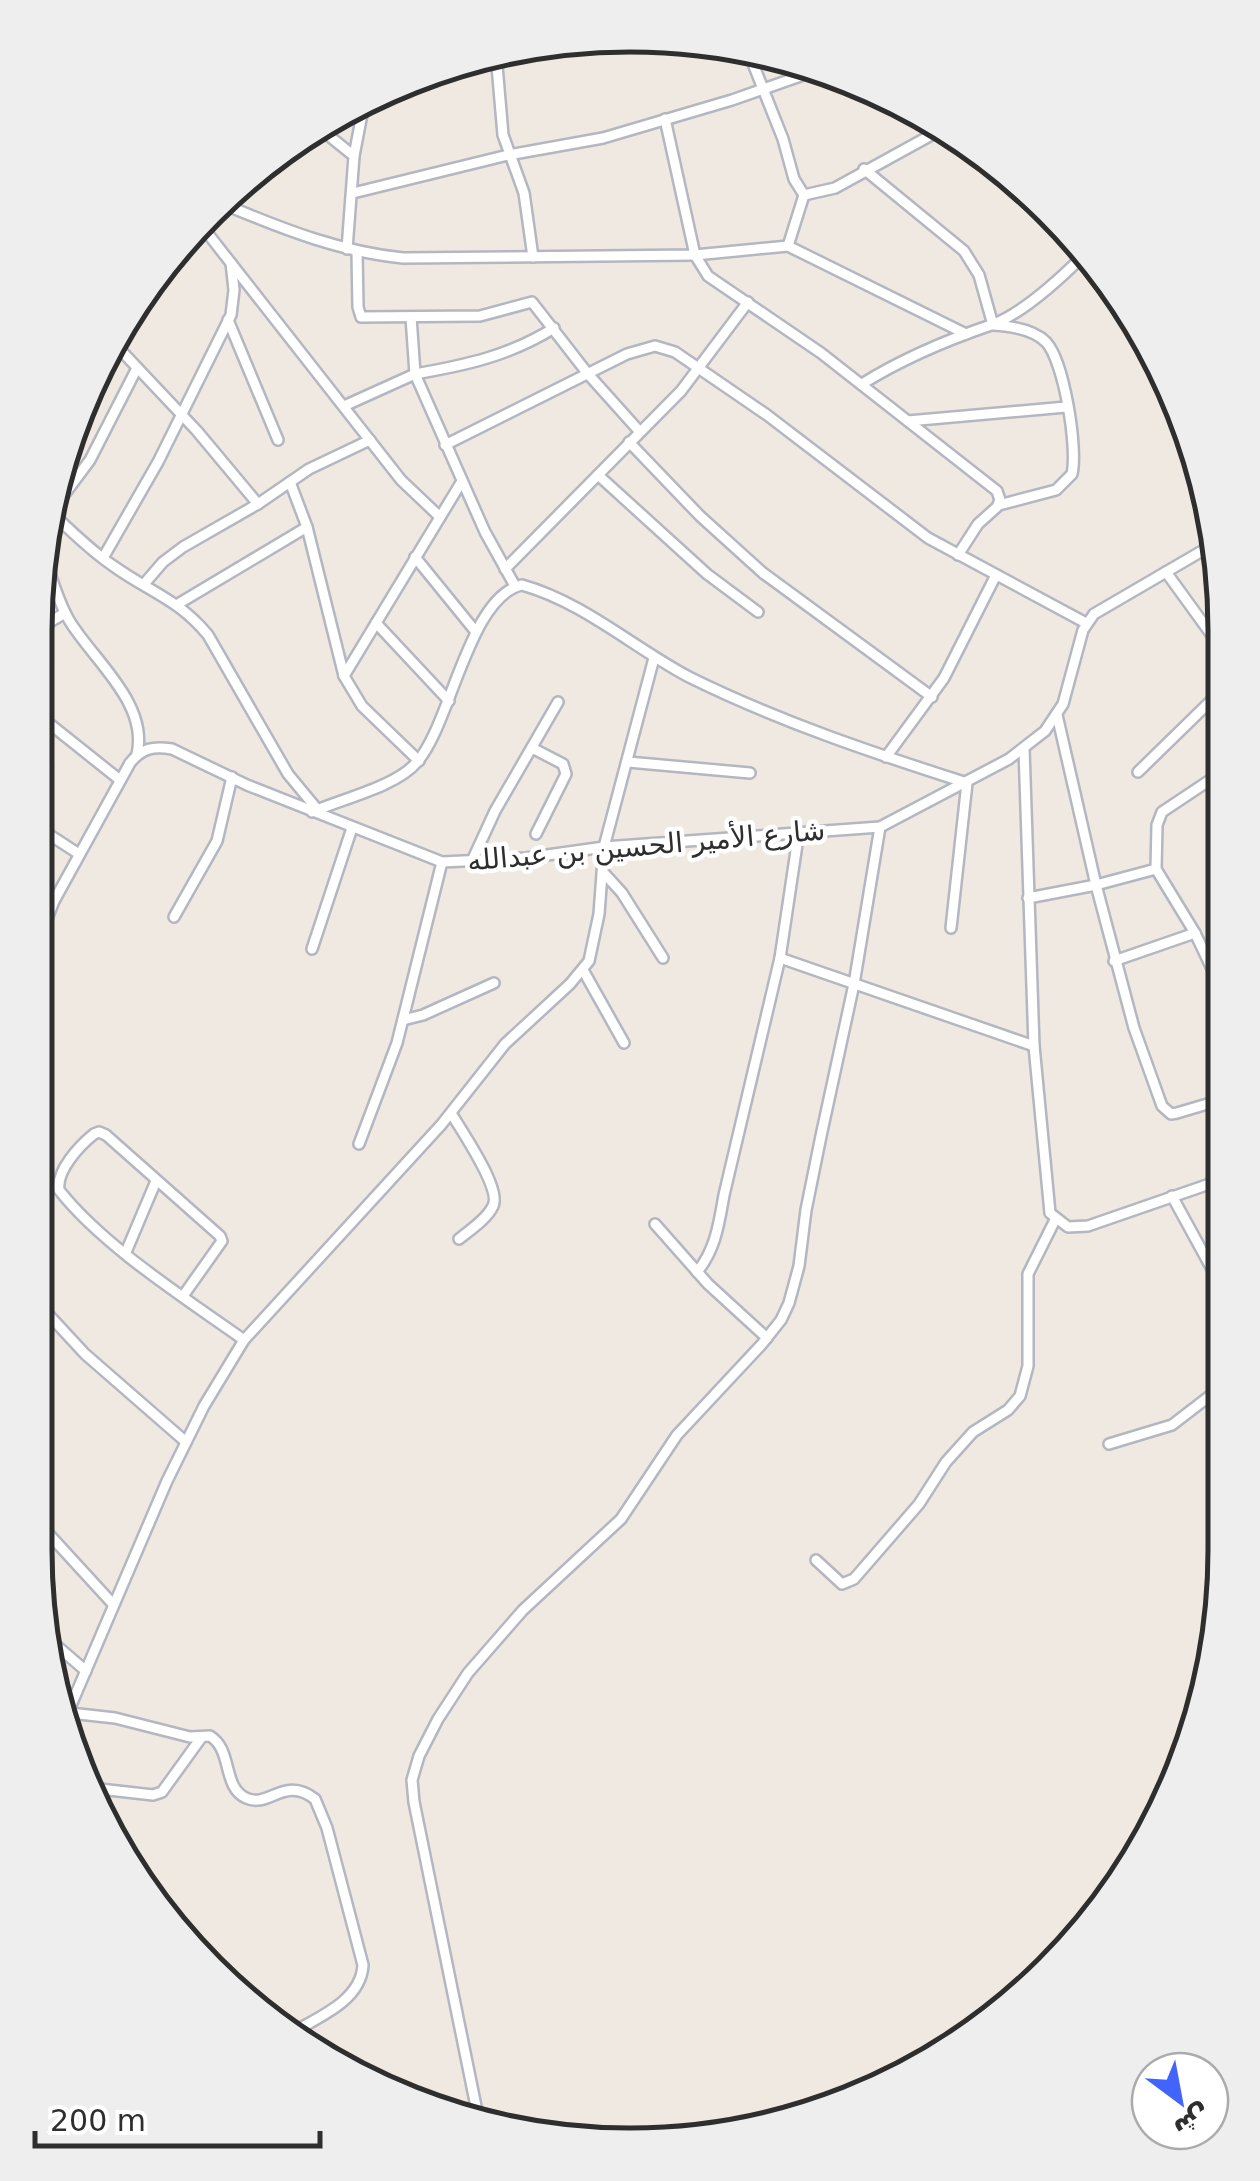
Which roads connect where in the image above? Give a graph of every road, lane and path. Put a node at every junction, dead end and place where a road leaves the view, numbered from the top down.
1 (753, 66) edge
2 (497, 68) edge
3 (795, 77) edge
4 (761, 88) junction
5 (361, 119) edge
6 (665, 119) junction
7 (929, 136) edge
8 (330, 137) edge
9 (508, 155) junction
10 (354, 156) junction
11 (864, 170) junction
12 (352, 194) junction
13 (804, 195) junction
14 (236, 209) edge
15 (209, 235) edge
16 (788, 246) junction
17 (352, 250) junction
18 (696, 254) junction
19 (533, 257) junction
20 (230, 260) junction
21 (1076, 264) edge
22 (748, 302) junction
23 (410, 317) junction
24 (228, 320) junction
25 (993, 325) junction
26 (554, 328) junction
27 (966, 334) junction
28 (123, 354) edge
29 (701, 368) junction
30 (136, 370) junction
31 (415, 374) junction
32 (588, 374) junction
33 (862, 384) junction
34 (344, 406) junction
35 (1066, 407) junction
36 (182, 415) junction
37 (908, 421) junction
38 (640, 432) junction
39 (278, 440) dead end
40 (370, 440) junction
41 (629, 442) junction
42 (445, 446) junction
43 (598, 475) junction
44 (290, 482) junction
45 (462, 482) junction
46 (71, 486) edge
47 (258, 504) junction
48 (999, 504) junction
49 (440, 516) junction
50 (63, 522) edge
51 (307, 526) junction
52 (1202, 551) edge
53 (958, 554) junction
54 (415, 557) junction
55 (103, 558) junction
56 (505, 569) junction
57 (1166, 572) junction
58 (996, 575) junction
59 (55, 584) edge
60 (144, 584) junction
61 (516, 586) junction
62 (178, 604) junction
63 (758, 612) dead end
64 (65, 613) junction
65 (53, 620) edge
66 (376, 623) junction
67 (1086, 623) junction
68 (1208, 630) edge
69 (476, 632) junction
70 (654, 658) junction
71 (344, 676) junction
72 (932, 698) junction
73 (448, 700) junction
74 (558, 702) dead end
75 (1208, 704) edge
76 (1057, 715) junction
77 (52, 726) edge
78 (532, 748) junction
79 (1024, 749) junction
80 (137, 754) junction
81 (886, 757) junction
82 (419, 762) junction
83 (628, 762) junction
84 (1138, 772) dead end
85 (750, 773) dead end
86 (232, 777) junction
87 (120, 780) junction
88 (1208, 781) edge
89 (968, 783) junction
90 (314, 810) junction
91 (880, 827) junction
92 (352, 828) junction
93 (800, 831) junction
94 (536, 834) dead end
95 (52, 836) edge
96 (604, 847) junction
97 (79, 854) junction
98 (472, 861) junction
99 (442, 862) junction
100 (1156, 869) junction
101 (603, 872) junction
102 (1096, 885) junction
103 (1028, 898) junction
104 (54, 902) joint
105 (52, 907) edge
106 (174, 917) dead end
107 (951, 928) dead end
108 (1195, 933) junction
109 (312, 949) dead end
110 (663, 958) dead end
111 (780, 958) junction
112 (1208, 960) edge
113 (1114, 962) junction
114 (583, 970) junction
115 (494, 982) dead end
116 (854, 984) junction
117 (403, 1020) junction
118 (624, 1043) dead end
119 (1034, 1046) junction
120 (1208, 1104) edge
121 (451, 1112) junction
122 (359, 1144) dead end
123 (156, 1181) junction
124 (1208, 1184) edge
125 (1172, 1196) junction
126 (1055, 1220) junction
127 (655, 1224) dead end
128 (458, 1239) dead end
129 (126, 1252) junction
130 (1208, 1262) edge
131 (696, 1272) junction
132 (182, 1296) junction
133 (52, 1318) edge
134 (767, 1338) junction
135 (244, 1340) junction
136 (1208, 1397) edge
137 (186, 1442) junction
138 (1109, 1444) dead end
139 (52, 1537) edge
140 (816, 1560) dead end
141 (112, 1604) junction
142 (61, 1650) edge
143 (86, 1671) junction
144 (73, 1702) edge
145 (78, 1719) edge
146 (201, 1738) junction
147 (104, 1790) edge
148 (302, 2026) edge
149 (476, 2108) edge

1 - 4 street
2 - 9 street
3 - 4 street
4 - 6 street
4 - 13 street
5 - 10 street
6 - 9 street
6 - 18 street
7 - 11 street
8 - 10 street
9 - 12 street
9 - 19 street
10 - 12 street
11 - 13 street
11 - 25 street
12 - 17 street
13 - 16 street
14 - 17 street
15 - 20 street
16 - 18 street
16 - 27 street
17 - 19 street
17 - 23 street
18 - 19 street
18 - 22 street
20 - 24 street
20 - 34 street
21 - 25 street
22 - 29 street
22 - 33 street
23 - 26 street
23 - 31 street
24 - 36 street
24 - 39 street
25 - 27 street
25 - 35 street
26 - 31 street
26 - 32 street
27 - 33 street
28 - 30 street
29 - 32 street
29 - 38 street
29 - 53 street
30 - 36 street
30 - 46 street
31 - 34 street
31 - 42 street
32 - 38 street
32 - 42 street
33 - 37 street
34 - 40 street
35 - 37 street
35 - 48 street
36 - 47 street
36 - 55 street
37 - 48 street
38 - 41 street
40 - 44 street
40 - 49 street
41 - 43 street
41 - 72 street
42 - 45 street
43 - 56 street
43 - 63 street
44 - 47 street
44 - 51 street
45 - 49 street
45 - 56 street
47 - 60 street
48 - 53 street
49 - 54 street
50 - 55 street
51 - 62 street
51 - 71 street
52 - 57 street
53 - 58 street
54 - 66 street
54 - 69 street
55 - 60 street
56 - 61 street
57 - 67 street
57 - 68 street
58 - 67 street
58 - 72 street
59 - 64 street
60 - 62 street
61 - 69 street
61 - 70 street
62 - 90 street
64 - 65 street
64 - 80 street
66 - 71 street
66 - 73 street
67 - 76 street
69 - 73 street
70 - 81 street
70 - 83 street
71 - 82 street
72 - 81 street
73 - 82 street
74 - 78 street
75 - 84 street
76 - 79 street, شارع الأمير الحسين بن عبدالله
76 - 102 street
77 - 87 street
78 - 94 street
78 - 98 street
79 - 89 street, شارع الأمير الحسين بن عبدالله
79 - 103 street
80 - 86 street, شارع الأمير الحسين بن عبدالله
80 - 87 street
81 - 89 street
82 - 90 street
83 - 85 street
83 - 96 street
86 - 90 street, شارع الأمير الحسين بن عبدالله
86 - 106 street
87 - 97 street
88 - 100 street
89 - 91 street, شارع الأمير الحسين بن عبدالله
89 - 107 street
90 - 92 street, شارع الأمير الحسين بن عبدالله
91 - 93 street, شارع الأمير الحسين بن عبدالله
91 - 116 street
92 - 99 street, شارع الأمير الحسين بن عبدالله
92 - 109 street
93 - 96 street, شارع الأمير الحسين بن عبدالله
93 - 111 street
95 - 97 street
96 - 98 street, شارع الأمير الحسين بن عبدالله
96 - 101 street
97 - 104 street
98 - 99 street, شارع الأمير الحسين بن عبدالله
99 - 117 street
100 - 102 street
100 - 108 street
101 - 110 street
101 - 114 street
102 - 103 street
102 - 113 street
103 - 119 street
104 - 105 street
108 - 112 street
108 - 113 street
111 - 116 street
111 - 131 street
113 - 120 street
114 - 118 street
114 - 121 street
115 - 117 street
116 - 119 street
116 - 134 street
117 - 122 street
119 - 126 street
121 - 128 street
121 - 135 street
123 - 129 street
123 - 129 street
123 - 132 street
124 - 125 street
125 - 126 street
125 - 130 street
126 - 140 street
127 - 131 street
129 - 132 street
131 - 134 street
132 - 135 street
133 - 137 street
134 - 149 street
135 - 137 street
136 - 138 street
137 - 141 street
139 - 141 street
141 - 143 street
142 - 143 street
143 - 144 street
145 - 146 street
146 - 147 street
146 - 148 street

